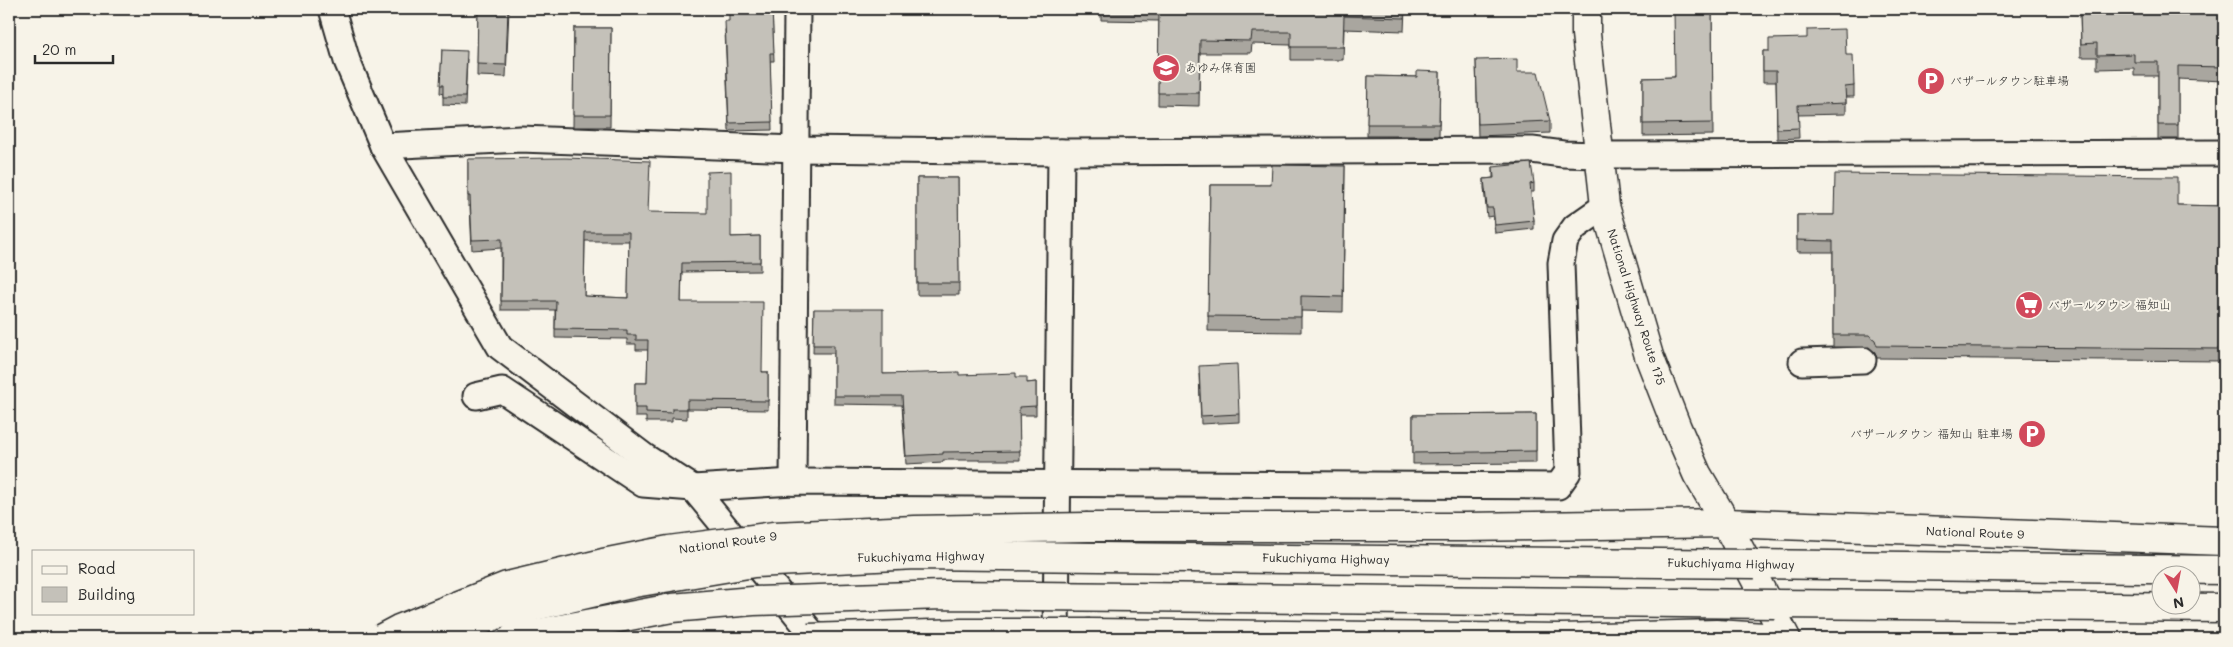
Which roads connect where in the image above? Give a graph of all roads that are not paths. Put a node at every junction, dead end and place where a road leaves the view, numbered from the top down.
1 (332, 9) edge
2 (797, 9) edge
3 (1586, 9) edge
4 (383, 146) junction
5 (796, 149) junction
6 (1061, 152) junction
7 (2224, 153) edge
8 (1598, 155) junction
9 (1605, 206) junction
10 (1863, 360) dead end
11 (1802, 362) dead end
12 (476, 396) dead end
13 (793, 482) junction
14 (1057, 482) junction
15 (693, 488) junction
16 (1726, 523) junction
17 (2224, 541) edge
18 (2224, 570) edge
19 (2224, 608) edge
20 (382, 638) edge
21 (437, 638) edge
22 (513, 638) edge
23 (808, 638) edge
24 (816, 638) edge
25 (1056, 638) edge
26 (1561, 638) edge
27 (1781, 638) edge
28 (1786, 638) edge

1 - 4 street
2 - 5 street
3 - 8 highway, National Highway Route 175
4 - 5 street
4 - 15 street
5 - 6 street
5 - 13 street
6 - 8 street
6 - 14 street
7 - 8 street
8 - 9 highway, National Highway Route 175
9 - 14 street
9 - 16 highway, National Highway Route 175
10 - 11 street
12 - 15 street
13 - 14 street
13 - 15 street
14 - 25 street
15 - 24 street
16 - 17 highway, National Route 9
16 - 20 highway, National Route 9, bridge
16 - 28 highway, National Highway Route 175
18 - 21 highway, Fukuchiyama Highway, bridge
19 - 22 highway, bridge
23 - 26 highway, bridge
26 - 27 highway

